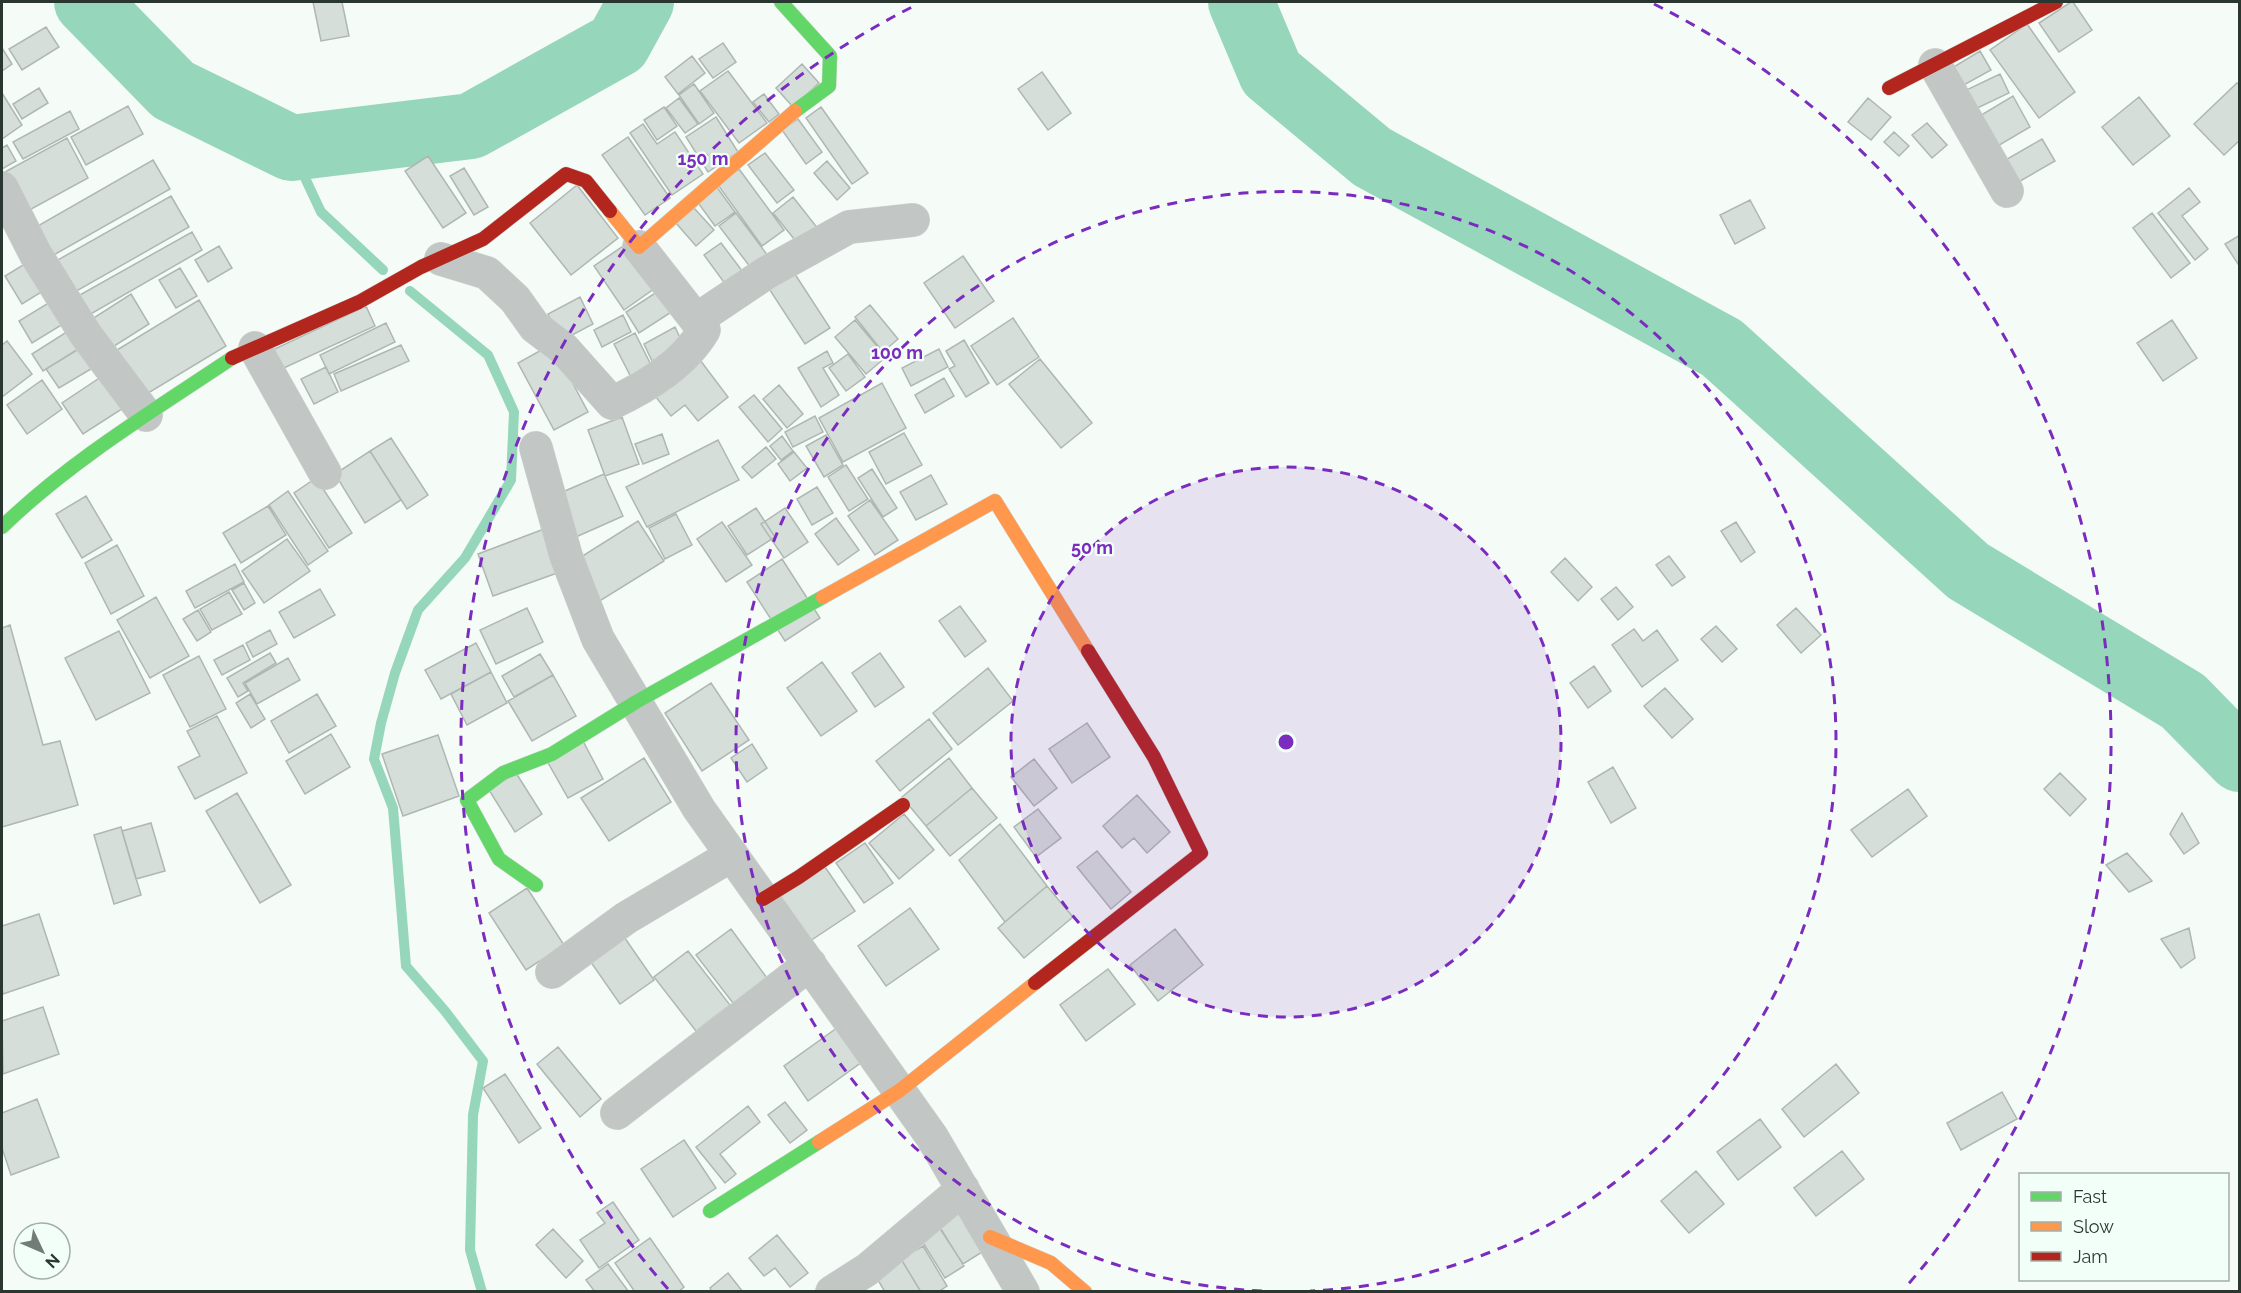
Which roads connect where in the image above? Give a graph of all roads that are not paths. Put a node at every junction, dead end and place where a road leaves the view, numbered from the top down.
1 (781, 2) edge
2 (2056, 2) edge
3 (1935, 65) junction
4 (1889, 88) dead end
5 (2, 188) edge
6 (2007, 191) dead end
7 (913, 220) dead end
8 (639, 247) junction
9 (441, 259) junction
10 (696, 321) junction
11 (255, 348) junction
12 (146, 415) junction
13 (536, 448) dead end
14 (325, 473) dead end
15 (2, 527) edge
16 (636, 702) junction
17 (903, 805) dead end
18 (732, 855) junction
19 (536, 885) dead end
20 (763, 899) junction
21 (810, 964) junction
22 (552, 972) dead end
23 (899, 1091) junction
24 (617, 1113) dead end
25 (963, 1189) junction
26 (710, 1211) dead end
27 (990, 1237) junction
28 (832, 1292) edge
29 (1023, 1292) edge
30 (1085, 1292) edge

1 - 8 street
2 - 3 street
3 - 4 street
3 - 6 street
5 - 12 street
7 - 10 street
8 - 9 street
8 - 10 street
9 - 10 street
9 - 11 street
11 - 12 street
11 - 14 street
12 - 15 street
13 - 16 street
16 - 18 street
16 - 19 street
16 - 23 street
17 - 20 street
18 - 20 street
18 - 22 street
20 - 21 street
21 - 23 street
21 - 24 street
23 - 25 street
23 - 26 street
25 - 27 street
25 - 28 street
27 - 29 street
27 - 30 street

